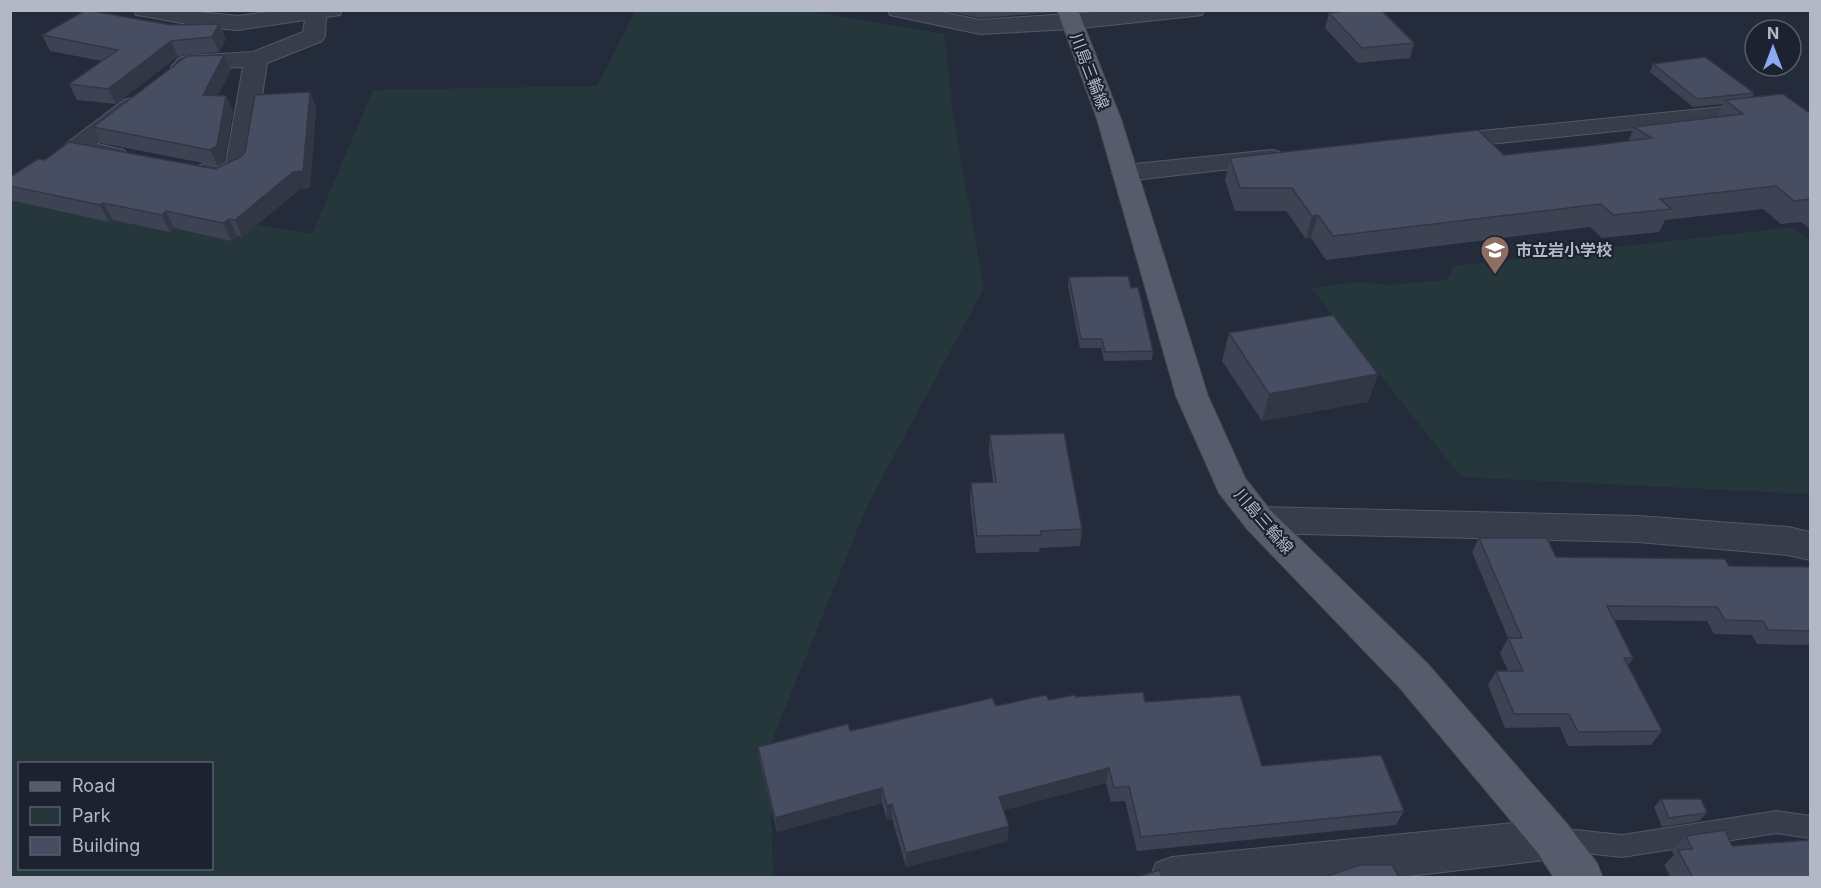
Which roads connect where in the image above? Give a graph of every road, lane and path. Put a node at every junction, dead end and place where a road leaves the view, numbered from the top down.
1 (144, 10) edge
2 (898, 10) edge
3 (1194, 10) edge
4 (324, 12) edge
5 (1070, 16) edge
6 (256, 59) junction
7 (1774, 108) edge
8 (1420, 144) edge
9 (1291, 157) edge
10 (132, 159) edge
11 (177, 167) edge
12 (1125, 173) junction
13 (1259, 520) junction
14 (1810, 546) edge
15 (1810, 827) edge
16 (1553, 839) junction
17 (1273, 874) edge
18 (1172, 878) edge
19 (1581, 878) edge

1 - 4 street
2 - 5 street
3 - 5 street
4 - 6 street
5 - 12 main road, 川島三輪線
6 - 10 street
6 - 11 street
7 - 8 street
9 - 12 street
12 - 13 main road, 川島三輪線
13 - 14 street
13 - 16 main road, 川島三輪線
15 - 16 lane
16 - 17 street
16 - 19 main road, 川島三輪線
17 - 18 street

